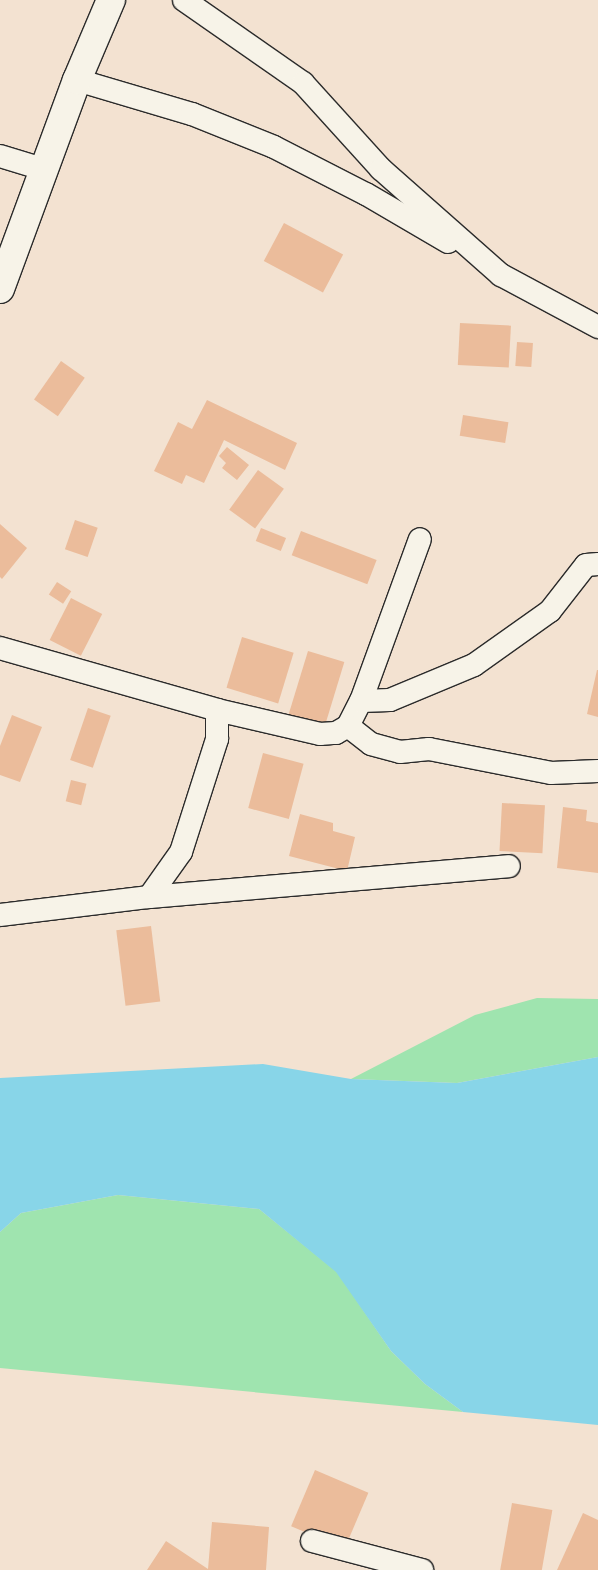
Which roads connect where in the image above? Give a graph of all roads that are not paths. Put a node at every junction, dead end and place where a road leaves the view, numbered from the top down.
1 (111, 0) edge
2 (184, 0) edge
3 (77, 80) junction
4 (0, 156) edge
5 (46, 170) junction
6 (501, 275) junction
7 (0, 289) edge
8 (598, 327) edge
9 (420, 539) dead end
10 (598, 564) edge
11 (0, 648) edge
12 (361, 701) junction
13 (217, 710) junction
14 (348, 726) junction
15 (598, 771) edge
16 (550, 773) junction
17 (598, 786) edge
18 (509, 866) dead end
19 (149, 897) junction
20 (0, 915) edge
21 (312, 1541) dead end
22 (422, 1570) edge

1 - 3 main road
2 - 6 street
3 - 5 main road
3 - 6 street
4 - 5 street
5 - 7 main road
6 - 8 street
9 - 12 street
10 - 12 street
11 - 13 street
12 - 14 street
13 - 14 street
13 - 19 street
14 - 16 street
15 - 16 street
16 - 17 street
18 - 19 street
19 - 20 street
21 - 22 street

